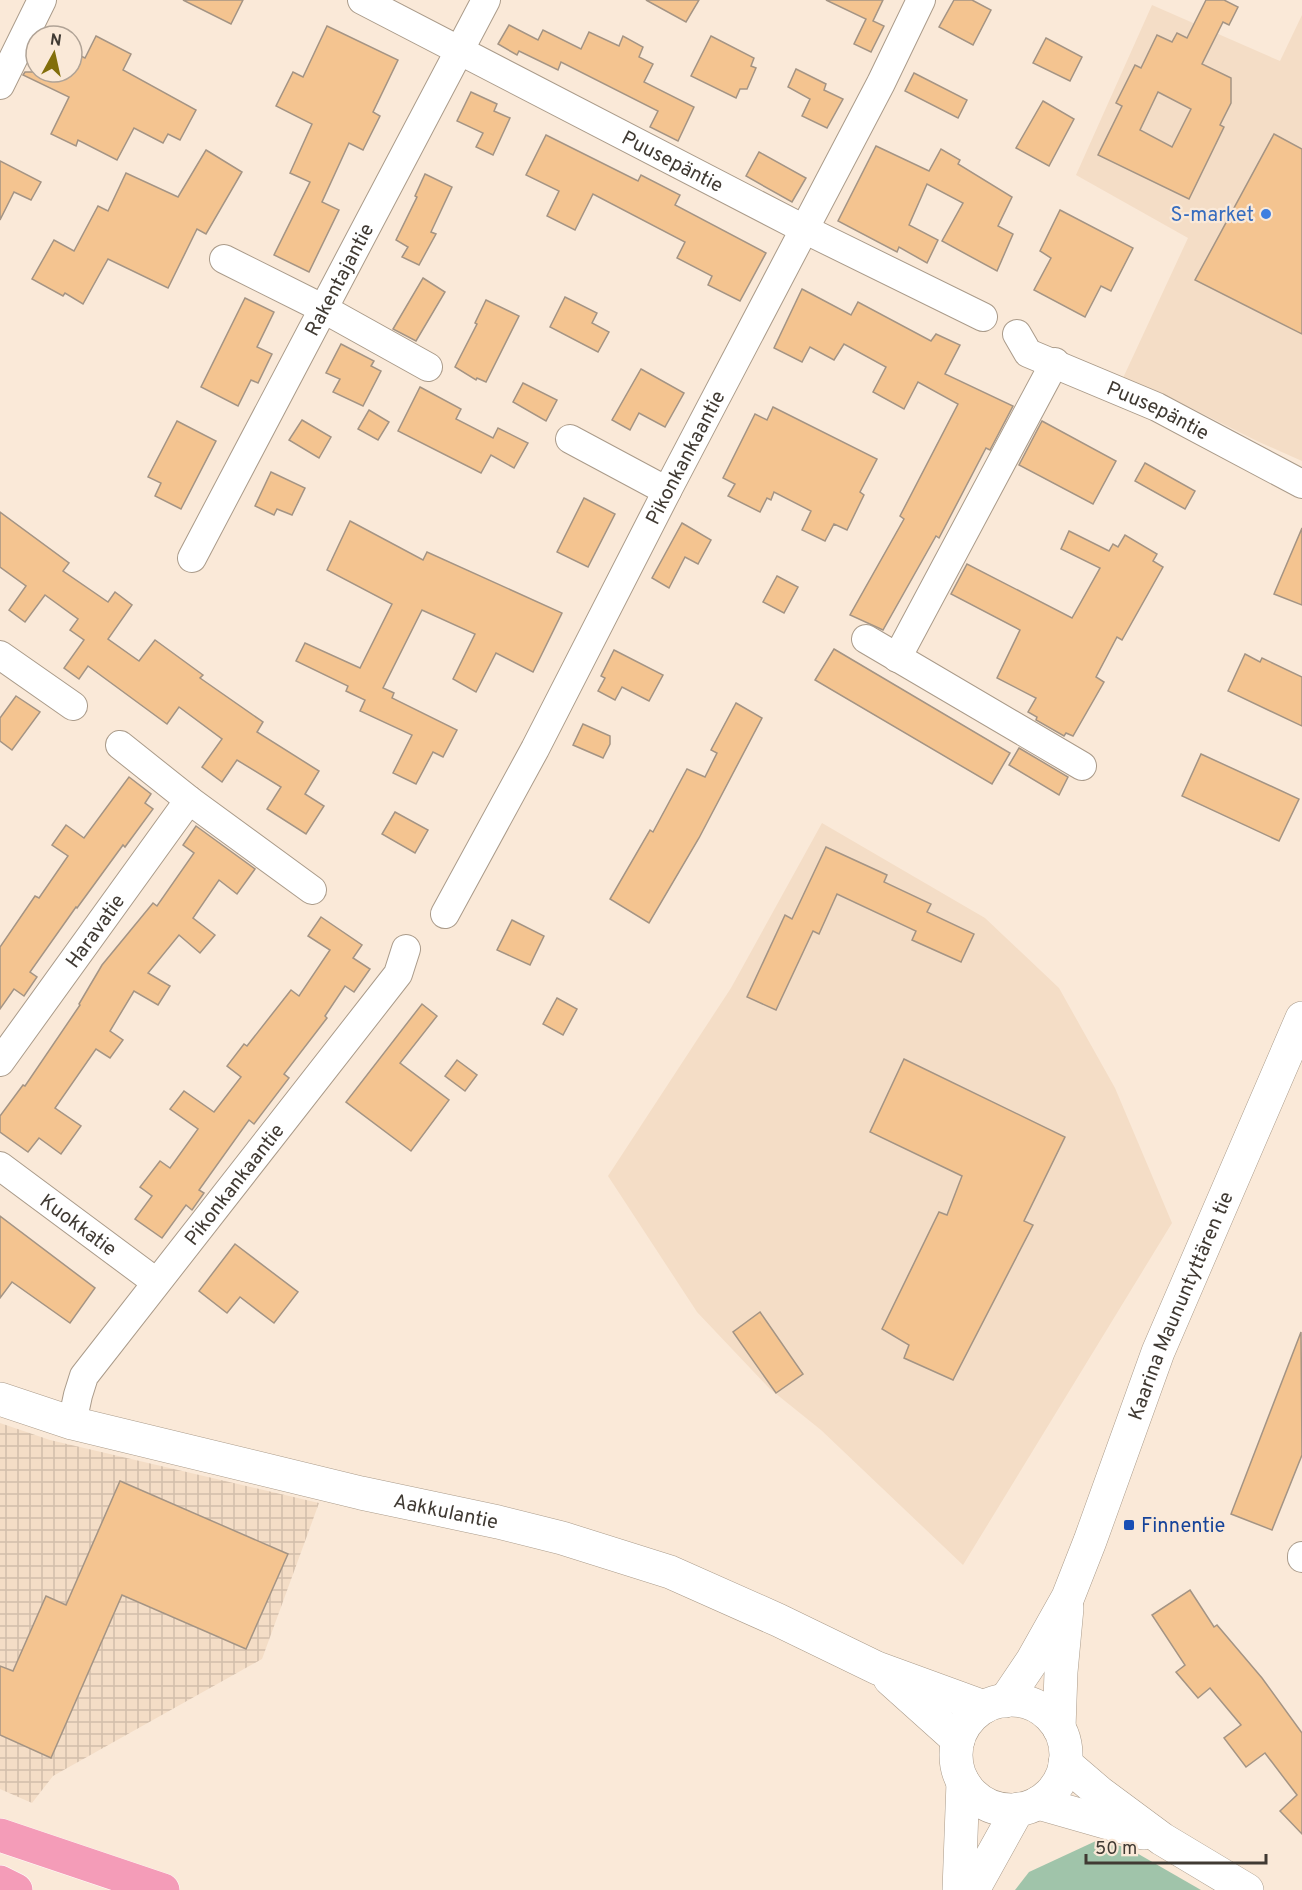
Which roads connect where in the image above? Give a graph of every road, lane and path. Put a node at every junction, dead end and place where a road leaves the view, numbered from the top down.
1 (42, 0) edge
2 (362, 0) edge
3 (486, 0) edge
4 (921, 0) edge
5 (460, 49) junction
6 (0, 85) edge
7 (804, 228) junction
8 (224, 259) dead end
9 (322, 308) junction
10 (983, 317) dead end
11 (1017, 334) dead end
12 (1055, 362) junction
13 (428, 367) dead end
14 (570, 439) dead end
15 (1302, 484) edge
16 (666, 491) junction
17 (192, 558) dead end
18 (866, 639) dead end
19 (0, 655) edge
20 (897, 658) junction
21 (73, 706) dead end
22 (120, 744) dead end
23 (1082, 766) dead end
24 (189, 800) junction
25 (312, 890) dead end
26 (445, 914) dead end
27 (406, 949) dead end
28 (1302, 1018) edge
29 (0, 1062) edge
30 (0, 1166) edge
31 (156, 1282) junction
32 (0, 1399) edge
33 (72, 1423) junction
34 (1068, 1597) junction
35 (877, 1668) junction
36 (995, 1704) junction
37 (1059, 1728) junction
38 (958, 1740) junction
39 (1065, 1763) junction
40 (963, 1782) junction
41 (1028, 1806) junction
42 (0, 1835) edge
43 (1162, 1839) junction
44 (0, 1882) edge
45 (16, 1890) edge
46 (163, 1890) edge
47 (959, 1890) edge
48 (973, 1890) edge
49 (1247, 1890) edge

1 - 6 street
2 - 5 street, Puusepäntie
3 - 5 street, Rakentajantie
4 - 7 street, Pikonkankaantie
5 - 7 street, Puusepäntie
5 - 9 street, Rakentajantie
7 - 10 street, Puusepäntie
7 - 16 street, Pikonkankaantie
8 - 9 street
9 - 13 street
9 - 17 street, Rakentajantie
11 - 12 street, Puusepäntie
12 - 15 street, Puusepäntie
12 - 20 street
14 - 16 street
16 - 26 street, Pikonkankaantie
18 - 20 street
19 - 21 street
20 - 23 street
22 - 24 street
24 - 25 street
24 - 29 street, Haravatie
27 - 31 street, Pikonkankaantie
28 - 34 street, Kaarina Maununtyttären tie
30 - 31 street, Kuokkatie
31 - 33 street, Pikonkankaantie
32 - 33 street, Aakkulantie
33 - 35 street, Aakkulantie
34 - 36 street, Kaarina Maununtyttären tie
34 - 37 street, Kaarina Maununtyttären tie
35 - 36 street, Aakkulantie
35 - 38 street, Aakkulantie
36 - 37 street
36 - 38 street
37 - 39 street
38 - 40 street
39 - 41 street
39 - 43 street
40 - 41 street
40 - 47 street
41 - 43 street
41 - 48 street
42 - 46 highway
43 - 49 street
44 - 45 highway

